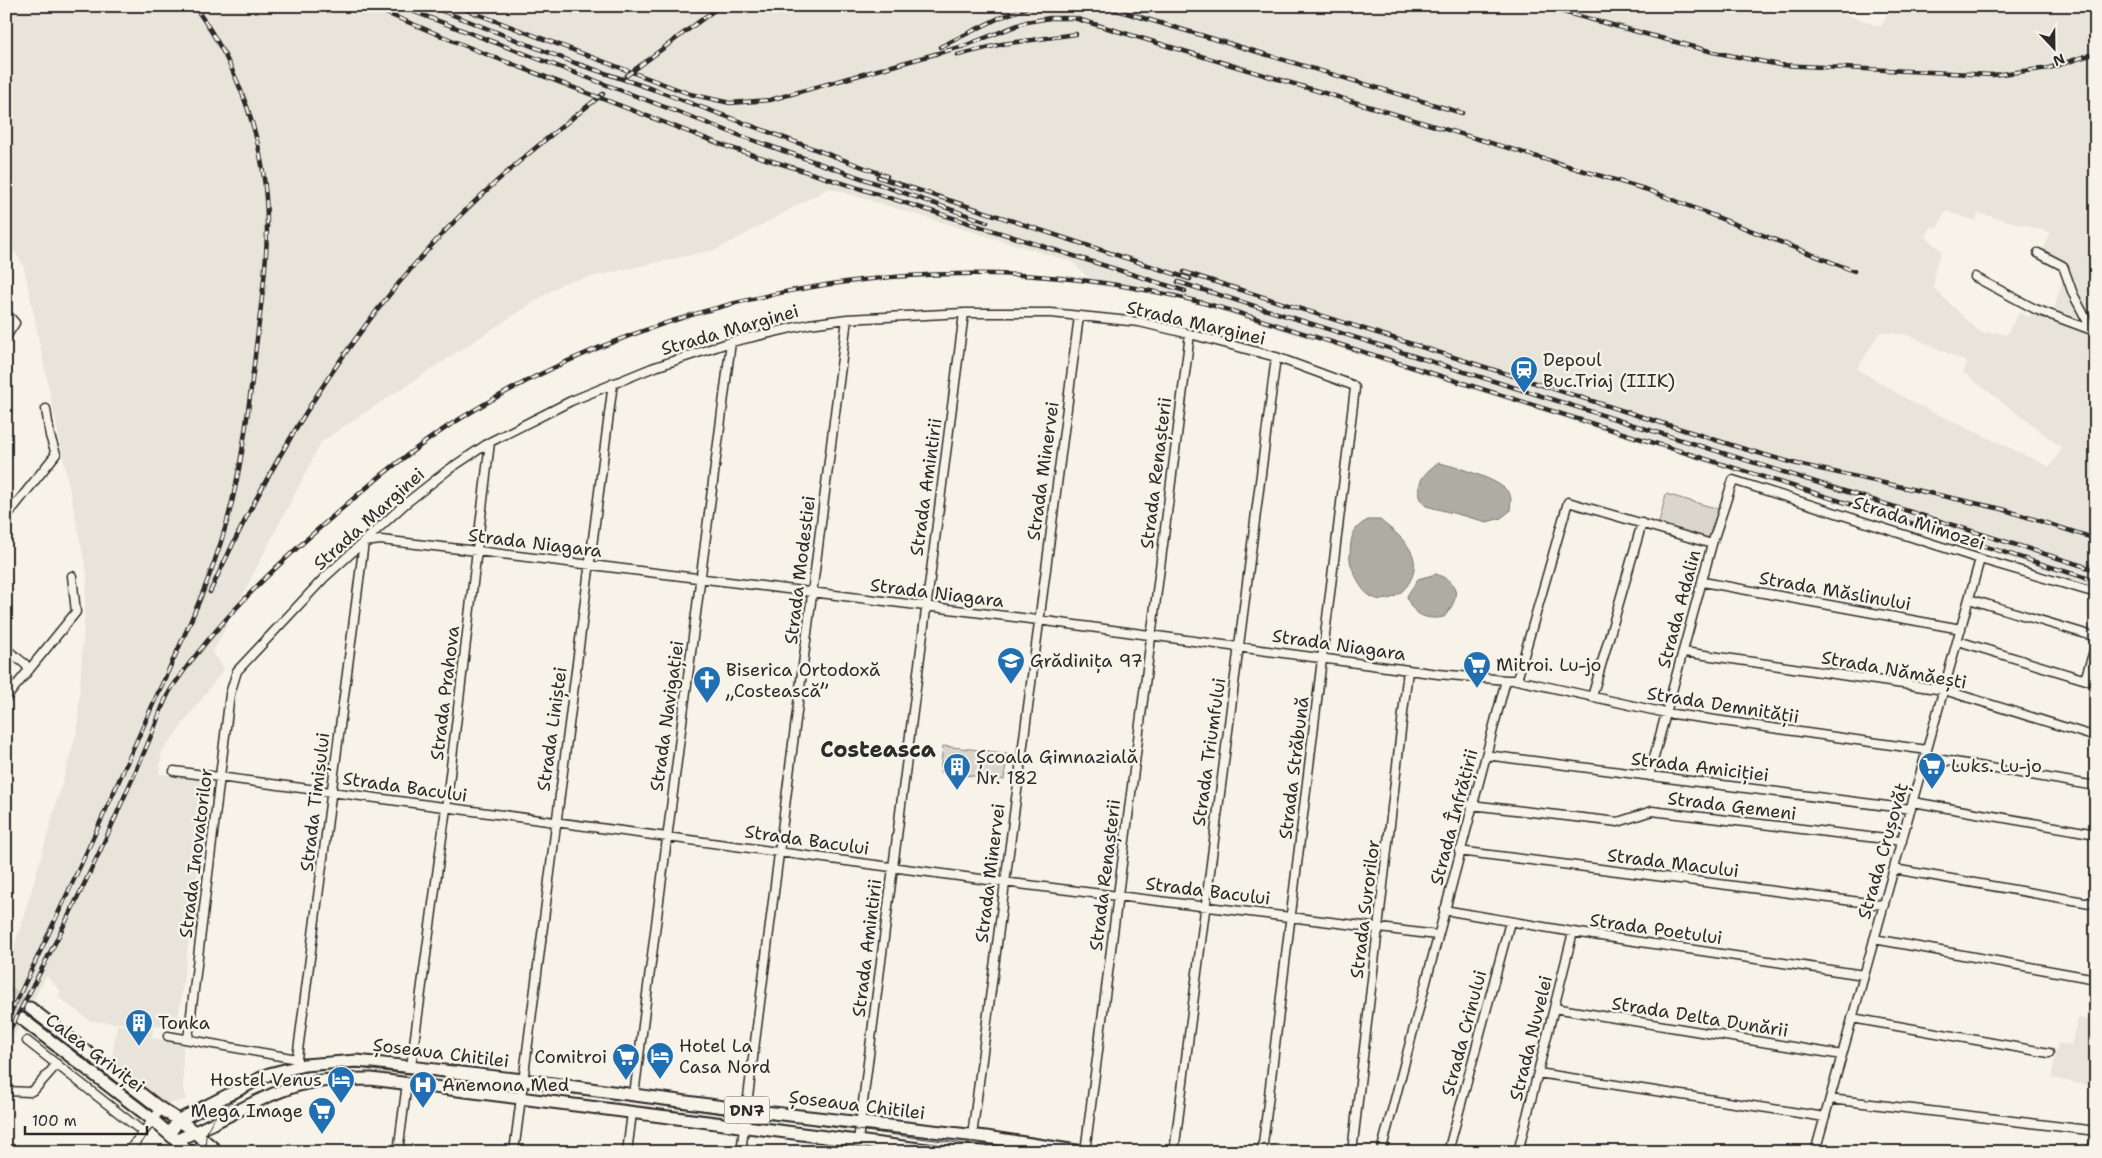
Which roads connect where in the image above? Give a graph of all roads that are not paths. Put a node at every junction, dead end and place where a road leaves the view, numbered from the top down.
1 (2038, 254) dead end
2 (1974, 278) dead end
3 (6, 313) edge
4 (964, 313) junction
5 (1079, 316) junction
6 (847, 319) junction
7 (2094, 331) edge
8 (1190, 334) junction
9 (6, 337) edge
10 (731, 342) junction
11 (1276, 357) junction
12 (613, 383) junction
13 (1354, 388) joint
14 (46, 409) dead end
15 (490, 442) junction
16 (1733, 480) joint
17 (6, 517) edge
18 (1642, 523) junction
19 (364, 542) junction
20 (1712, 544) junction
21 (477, 551) junction
22 (1980, 559) junction
23 (589, 565) junction
24 (72, 576) dead end
25 (700, 580) junction
26 (1703, 582) junction
27 (812, 593) junction
28 (2096, 593) edge
29 (1969, 599) junction
30 (925, 607) junction
31 (1038, 620) junction
32 (1961, 629) junction
33 (1150, 636) junction
34 (2096, 637) edge
35 (1958, 640) junction
36 (2096, 645) edge
37 (1238, 647) junction
38 (6, 649) edge
39 (1684, 652) junction
40 (1322, 658) junction
41 (29, 670) junction
42 (1408, 670) junction
43 (237, 671) joint
44 (2085, 679) junction
45 (1506, 680) junction
46 (1517, 680) junction
47 (2096, 683) edge
48 (1944, 690) junction
49 (1592, 697) junction
50 (6, 698) edge
51 (1666, 713) junction
52 (2096, 737) edge
53 (1926, 753) junction
54 (1486, 755) junction
55 (174, 771) dead end
56 (1649, 776) junction
57 (220, 778) junction
58 (2096, 786) edge
59 (332, 792) junction
60 (1472, 805) junction
61 (1912, 806) junction
62 (446, 808) junction
63 (555, 822) junction
64 (2096, 834) edge
65 (666, 837) junction
66 (1902, 842) junction
67 (780, 851) junction
68 (1459, 851) junction
69 (892, 867) junction
70 (1894, 869) junction
71 (1004, 882) junction
72 (1118, 896) junction
73 (2096, 904) edge
74 (1884, 905) junction
75 (1204, 906) junction
76 (1444, 910) junction
77 (1292, 916) junction
78 (1510, 922) junction
79 (1377, 927) junction
80 (1573, 932) junction
81 (1437, 935) junction
82 (1874, 939) junction
83 (1864, 975) junction
84 (2096, 979) edge
85 (30, 1008) tunnel mouth
86 (1554, 1008) junction
87 (1852, 1018) junction
88 (22, 1019) tunnel mouth
89 (168, 1036) dead end
90 (188, 1039) junction
91 (27, 1041) dead end
92 (2048, 1053) dead end
93 (1842, 1055) junction
94 (296, 1062) junction
95 (56, 1064) junction
96 (411, 1066) junction
97 (1538, 1073) junction
98 (523, 1080) junction
99 (407, 1083) junction
100 (6, 1091) edge
101 (634, 1095) junction
102 (521, 1097) junction
103 (1830, 1100) junction
104 (161, 1109) junction
105 (746, 1110) junction
106 (632, 1113) junction
107 (1824, 1117) junction
108 (153, 1120) junction
109 (179, 1120) junction
110 (860, 1124) junction
111 (744, 1126) junction
112 (2096, 1131) edge
113 (143, 1132) junction
114 (196, 1133) junction
115 (972, 1136) junction
116 (2096, 1136) edge
117 (173, 1137) junction
118 (858, 1141) junction
119 (128, 1152) edge
120 (190, 1152) edge
121 (218, 1152) edge
122 (398, 1152) edge
123 (514, 1152) edge
124 (627, 1152) edge
125 (741, 1152) edge
126 (943, 1152) edge
127 (1084, 1152) edge
128 (1174, 1152) edge
129 (1262, 1152) edge
130 (1352, 1152) edge
131 (1381, 1152) edge
132 (1448, 1152) edge
133 (1518, 1152) edge
134 (1815, 1152) edge
135 (2091, 1152) edge

1 - 7 street
2 - 7 street
3 - 9 street
4 - 5 street, Strada Marginei
4 - 6 street, Strada Marginei
4 - 30 street, Strada Amintirii
5 - 8 street, Strada Marginei
5 - 31 street, Strada Minervei
6 - 10 street, Strada Marginei
6 - 27 street, Strada Modestiei
8 - 11 street, Strada Marginei
8 - 33 street, Strada Renașterii
10 - 12 street, Strada Marginei
10 - 25 street, Strada Navigației
11 - 13 street, Strada Marginei
11 - 37 street, Strada Triumfului
12 - 15 street, Strada Marginei
12 - 23 street, Strada Liniștei
13 - 40 street, Strada Străbună
14 - 17 street
15 - 19 street, Strada Marginei
15 - 21 street, Strada Prahova
16 - 20 street, Strada Adalin
16 - 22 street, Strada Mimozei
18 - 20 street
18 - 46 street
18 - 49 street
19 - 21 street, Strada Niagara
19 - 43 street, Strada Marginei
19 - 59 street, Strada Timișului
20 - 26 street, Strada Adalin
21 - 23 street, Strada Niagara
21 - 62 street, Strada Prahova
22 - 28 street, Strada Mimozei
22 - 29 street, Strada Crușovăț
23 - 25 street, Strada Niagara
23 - 63 street, Strada Liniștei
24 - 41 street
25 - 27 street, Strada Niagara
25 - 65 street, Strada Navigației
26 - 32 street, Strada Măslinului
26 - 39 street, Strada Adalin
27 - 30 street, Strada Niagara
27 - 67 street, Strada Modestiei
29 - 32 street, Strada Crușovăț
29 - 34 street
30 - 31 street, Strada Niagara
30 - 69 street, Strada Amintirii
31 - 33 street, Strada Niagara
31 - 71 street, Strada Minervei
32 - 35 street, Strada Crușovăț
33 - 37 street, Strada Niagara
33 - 72 street, Strada Renașterii
35 - 44 street
35 - 48 street, Strada Crușovăț
36 - 44 street
37 - 40 street, Strada Niagara
37 - 75 street, Strada Triumfului
38 - 41 street
39 - 48 street, Strada Nămăești
39 - 51 street, Strada Adalin
40 - 42 street, Strada Niagara
40 - 77 street, Strada Străbună
41 - 50 street
42 - 45 street, Strada Niagara
42 - 79 street, Strada Surorilor
43 - 57 street, Strada Inovatorilor
44 - 47 street
45 - 46 street
45 - 54 street, Strada Înfrățirii
46 - 49 street, Strada Demnității
48 - 52 street, Strada Nămăești
48 - 53 street, Strada Crușovăț
49 - 51 street, Strada Demnității
51 - 53 street, Strada Demnității
51 - 56 street, Strada Adalin
53 - 58 street, Strada Demnității
53 - 61 street, Strada Crușovăț
54 - 56 street, Strada Amiciției
54 - 60 street, Strada Înfrățirii
55 - 57 street, Strada Bacului
56 - 61 street, Strada Amiciției
57 - 59 street, Strada Bacului
57 - 90 street, Strada Inovatorilor
59 - 62 street, Strada Bacului
59 - 94 street, Strada Timișului
60 - 66 street, Strada Gemeni
60 - 68 street, Strada Înfrățirii
61 - 64 street, Strada Amiciției
61 - 66 street, Strada Crușovăț
62 - 63 street, Strada Bacului
62 - 96 street, Strada Prahova
63 - 65 street, Strada Bacului
63 - 98 street, Strada Liniștei
65 - 67 street, Strada Bacului
65 - 101 street, Strada Navigației
66 - 70 street, Strada Crușovăț
67 - 69 street, Strada Bacului
67 - 105 street, Strada Modestiei
68 - 74 street, Strada Macului
68 - 76 street, Strada Înfrățirii
69 - 71 street, Strada Bacului
69 - 110 street, Strada Amintirii
70 - 73 street
70 - 74 street, Strada Crușovăț
71 - 72 street, Strada Bacului
71 - 115 street, Strada Minervei
72 - 75 street, Strada Bacului
72 - 127 street, Strada Renașterii
74 - 82 street, Strada Crușovăț
75 - 77 street, Strada Bacului
75 - 128 street, Strada Triumfului
76 - 78 street, Strada Poetului
76 - 81 street, Strada Înfrățirii
77 - 79 street, Strada Bacului
77 - 129 street, Strada Străbună
78 - 80 street, Strada Poetului
78 - 132 street, Strada Crinului
79 - 81 street, Strada Bacului
79 - 130 street, Strada Surorilor
80 - 83 street, Strada Poetului
80 - 86 street, Strada Nuvelei
81 - 131 street, Strada Înfrățirii
82 - 83 street, Strada Crușovăț
82 - 84 street
83 - 87 street, Strada Crușovăț
85 - 104 main road, Calea Griviței
86 - 93 street, Strada Delta Dunării
86 - 97 street, Strada Nuvelei
87 - 92 street
87 - 93 street, Strada Crușovăț
88 - 108 main road, Calea Griviței
89 - 90 street, Șoseaua Chitilei
90 - 94 street, Șoseaua Chitilei
91 - 95 street
93 - 103 street, Strada Crușovăț
94 - 96 main road, Șoseaua Chitilei / DN7
94 - 109 main road, Șoseaua Chitilei / DN7
95 - 100 street
95 - 113 street
96 - 98 main road, Șoseaua Chitilei / DN7
97 - 107 street
97 - 133 street, Strada Nuvelei
98 - 101 main road, Șoseaua Chitilei / DN7
98 - 102 street, Strada Liniștei
99 - 102 main road, Șoseaua Chitilei / DN7
99 - 114 main road, Șoseaua Chitilei / DN7
99 - 122 street
101 - 105 main road, Șoseaua Chitilei / DN7
102 - 106 main road, Șoseaua Chitilei / DN7
102 - 123 street
103 - 107 street, Strada Crușovăț
103 - 112 street
104 - 108 street
104 - 109 main road, Calea Griviței
105 - 110 main road, Șoseaua Chitilei / DN7
105 - 111 street, Strada Modestiei
106 - 111 main road, Șoseaua Chitilei / DN7
106 - 124 street
107 - 134 street, Strada Crușovăț
108 - 113 street
108 - 117 main road, Calea Griviței
109 - 114 main road, Calea Griviței
109 - 117 main road, Șoseaua Chitilei / DN7
110 - 115 main road, Șoseaua Chitilei / DN7
110 - 118 street, Strada Amintirii
111 - 118 main road, Șoseaua Chitilei / DN7
111 - 125 street, Strada Modestiei
113 - 119 street
114 - 117 main road, Șoseaua Chitilei / DN7
114 - 121 main road, Calea Griviței
115 - 127 main road, Șoseaua Chitilei / DN7
116 - 135 street
117 - 120 main road, Calea Griviței
118 - 126 main road, Șoseaua Chitilei / DN7

